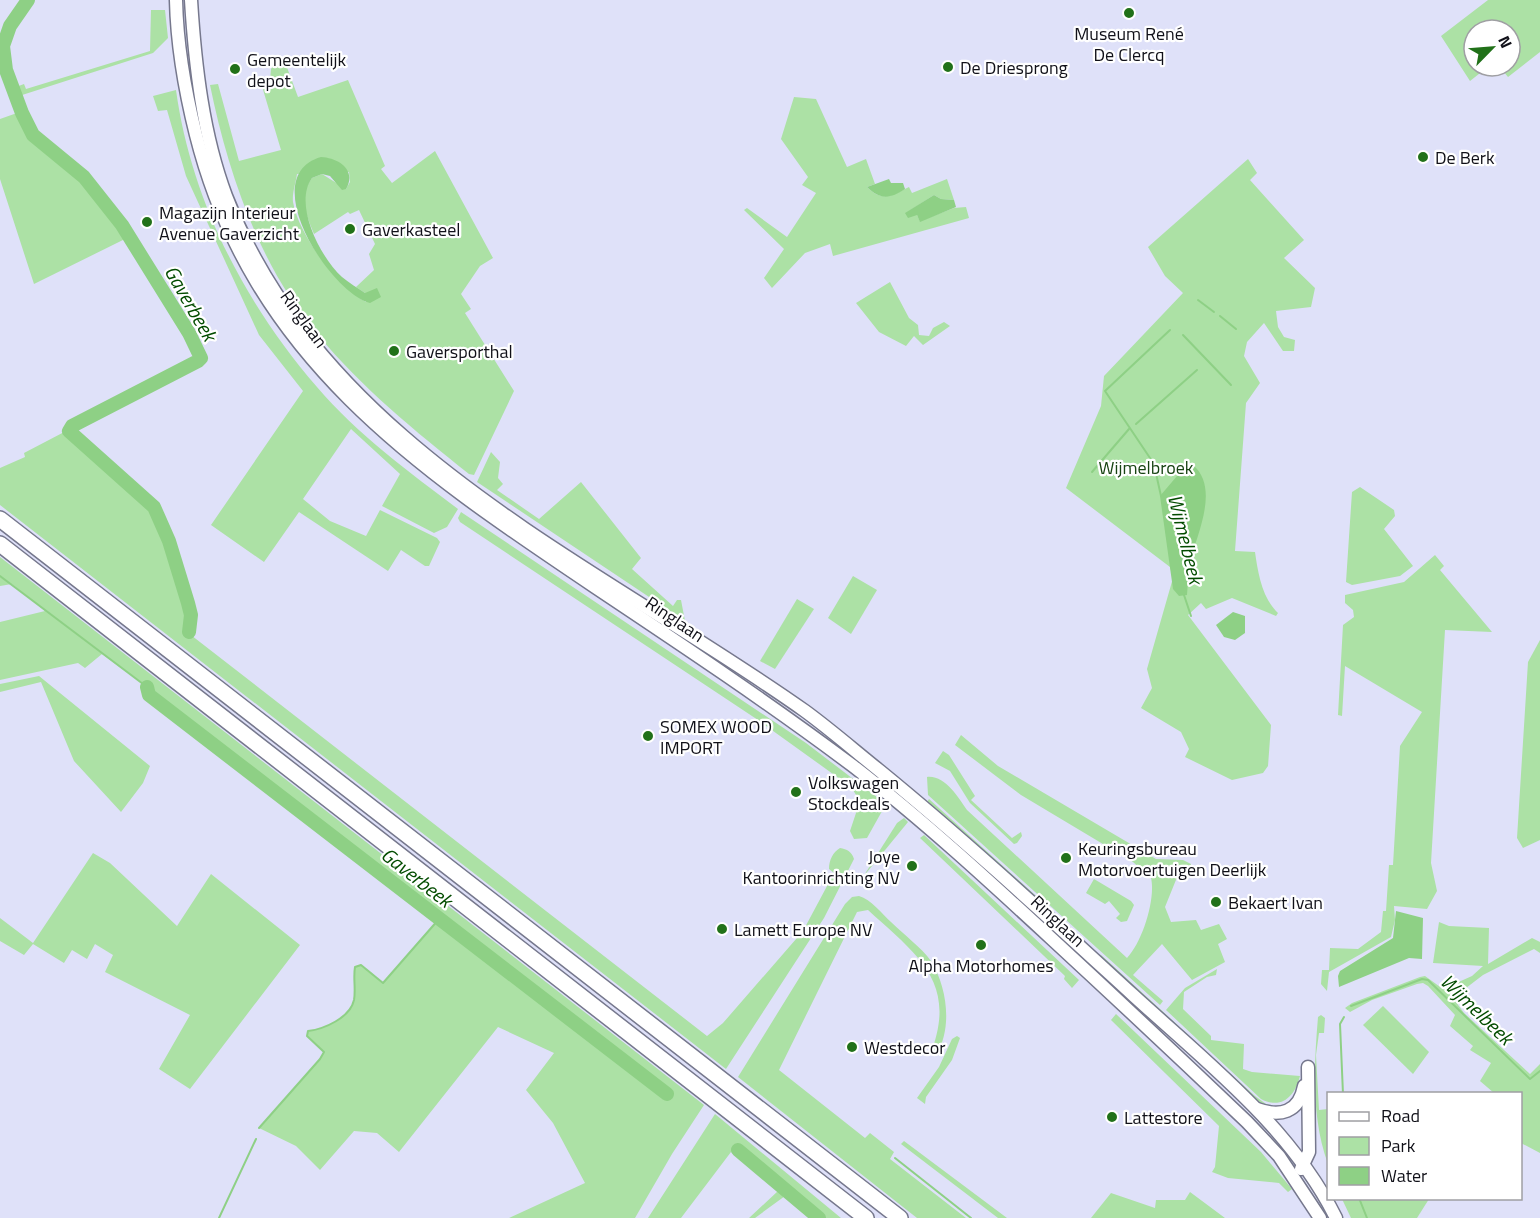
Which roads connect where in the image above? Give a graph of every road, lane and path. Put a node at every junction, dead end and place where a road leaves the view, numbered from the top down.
1 (176, 0) edge
2 (191, 0) edge
3 (0, 519) edge
4 (0, 544) edge
5 (1256, 1109) junction
6 (1303, 1164) junction
7 (1298, 1182) junction
8 (866, 1218) edge
9 (900, 1218) edge
10 (1320, 1218) edge
11 (1336, 1218) edge

1 - 7 main road, Ringlaan
2 - 5 main road, Ringlaan
3 - 9 highway
4 - 8 highway
5 - 6 main road, Ringlaan
5 - 6 main road
6 - 7 main road
6 - 11 main road, Ringlaan
7 - 10 main road, Ringlaan

